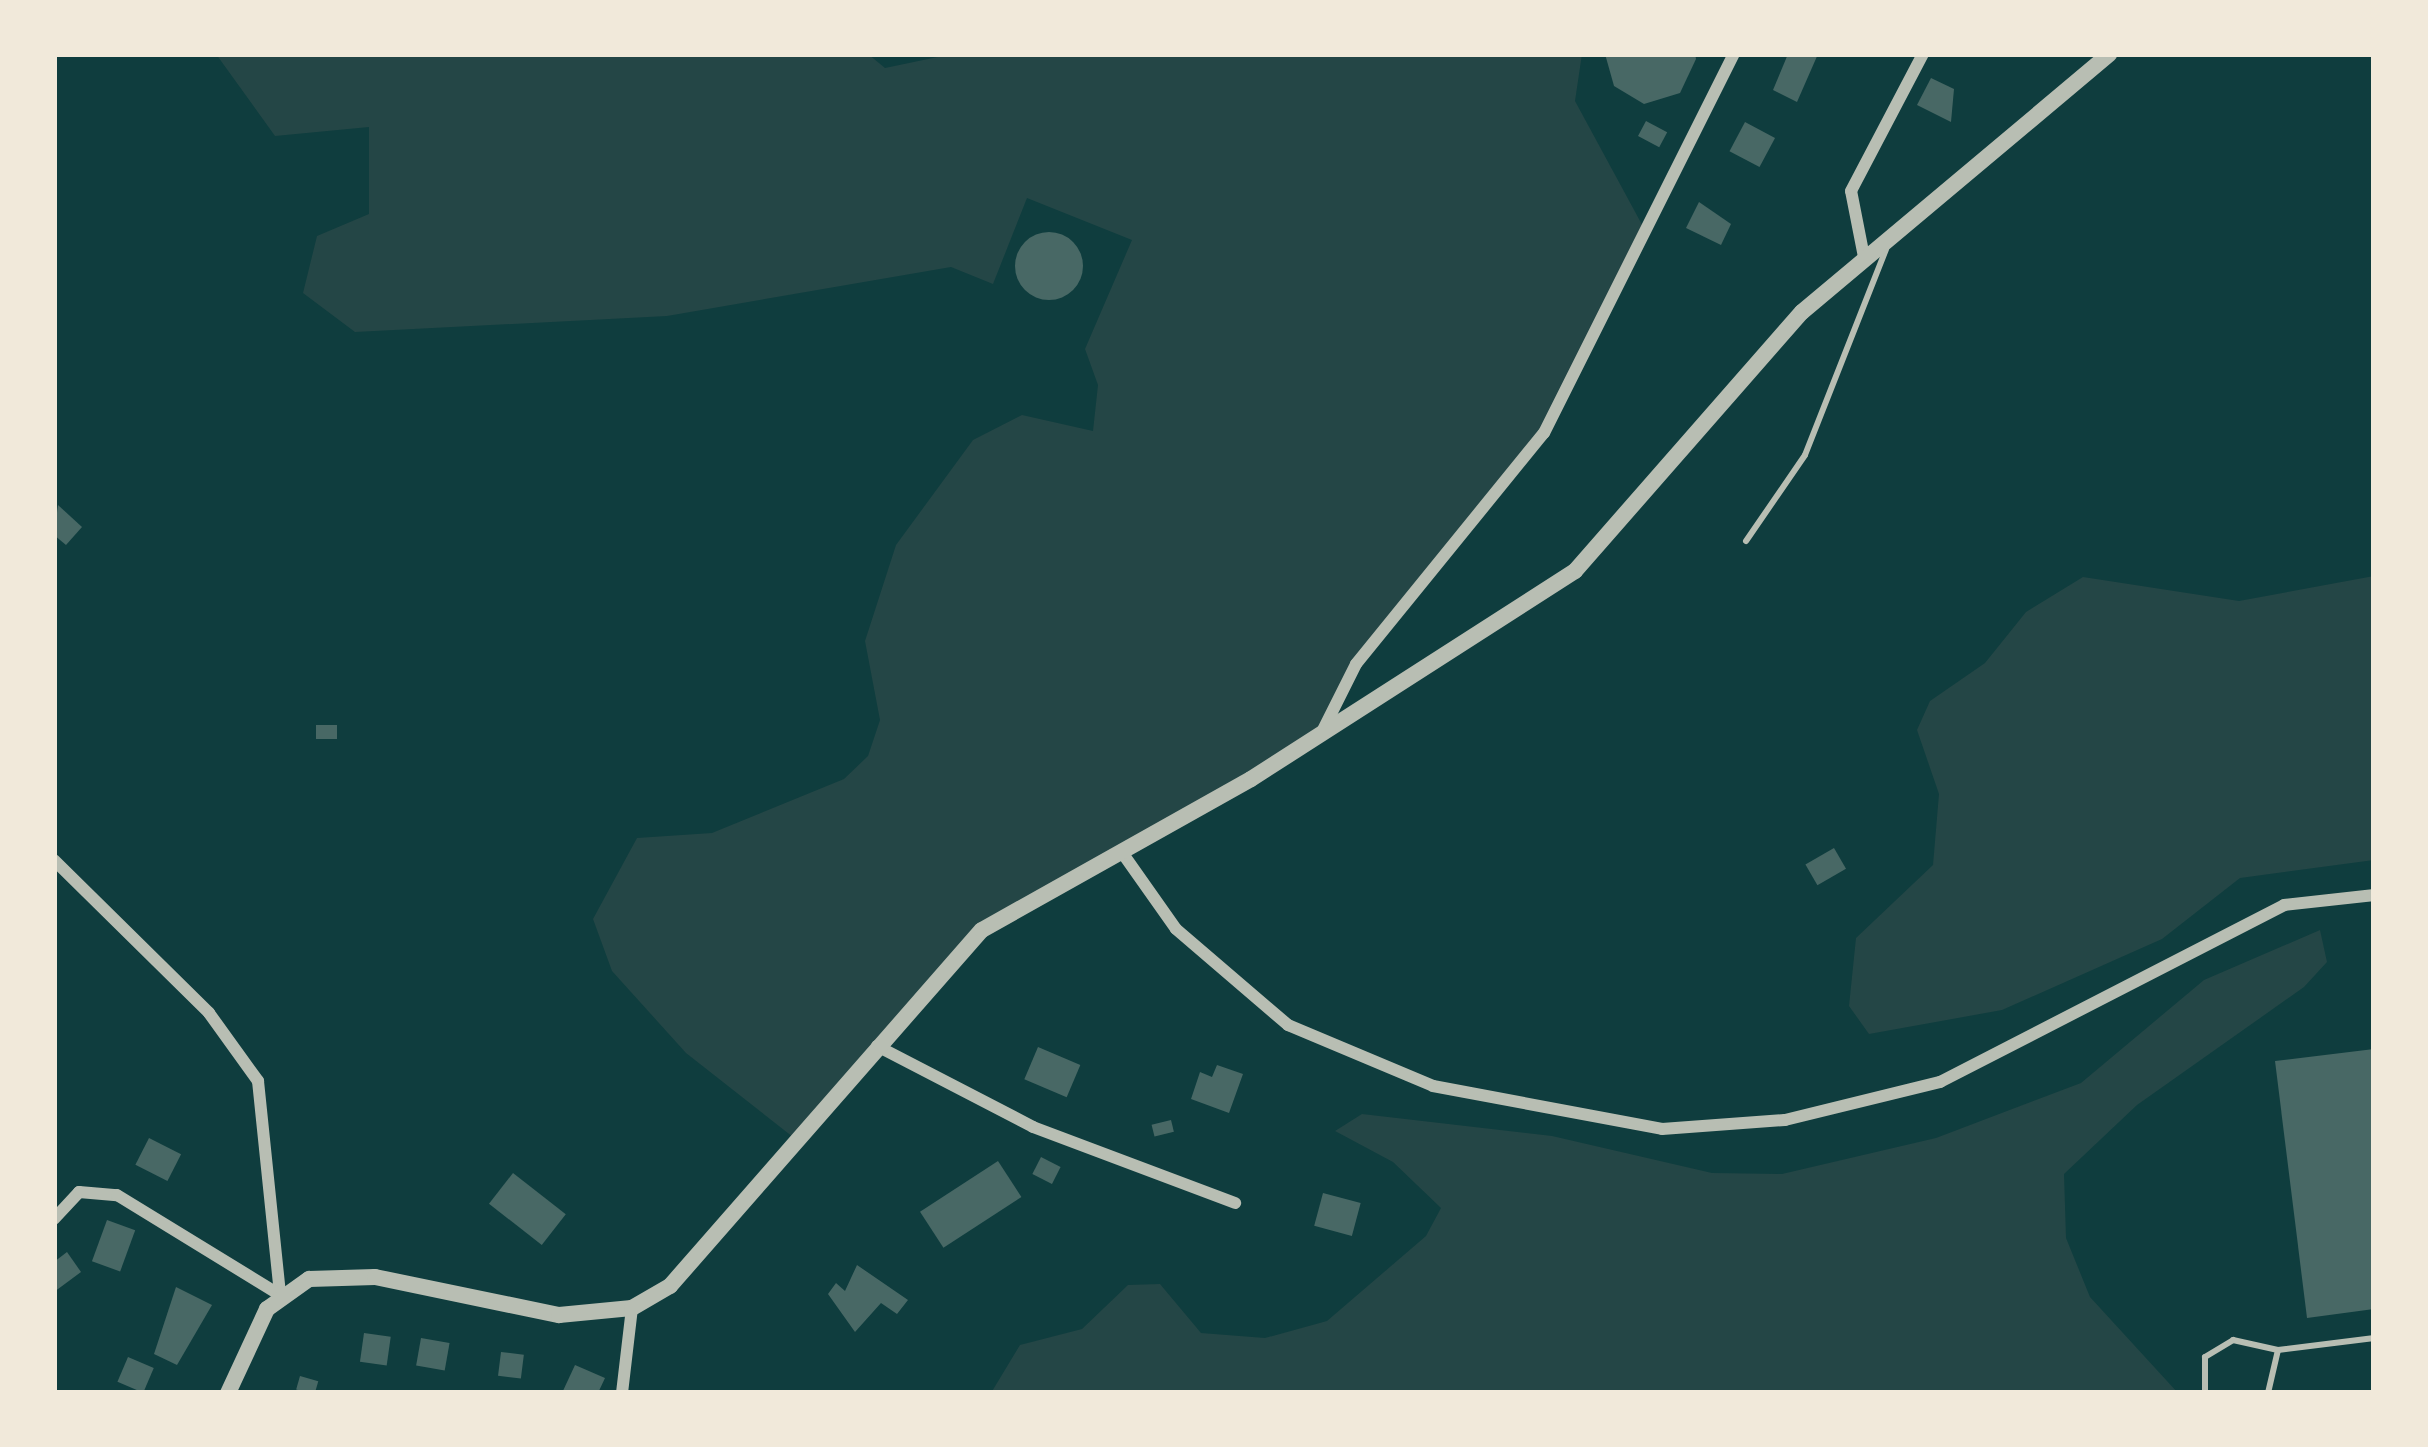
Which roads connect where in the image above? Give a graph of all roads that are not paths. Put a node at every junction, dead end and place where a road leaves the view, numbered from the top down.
1 (1734, 54) edge
2 (1923, 54) edge
3 (2109, 54) edge
4 (1893, 231) junction
5 (1864, 257) junction
6 (1746, 541) dead end
7 (1320, 736) junction
8 (1121, 851) junction
9 (54, 860) edge
10 (2374, 895) edge
11 (877, 1046) junction
12 (1235, 1203) dead end
13 (54, 1219) edge
14 (280, 1295) junction
15 (632, 1308) junction
16 (2374, 1338) edge
17 (2278, 1350) junction
18 (228, 1393) edge
19 (622, 1393) edge
20 (2205, 1393) edge
21 (2268, 1393) edge

1 - 7 street
2 - 5 street
3 - 4 street
4 - 5 street
4 - 6 lane
5 - 7 street
7 - 8 street
8 - 10 street
8 - 11 street
9 - 14 street
11 - 12 street
11 - 15 street
13 - 14 street
14 - 15 street
14 - 18 street
15 - 19 street
16 - 17 lane
17 - 20 lane
17 - 21 lane

